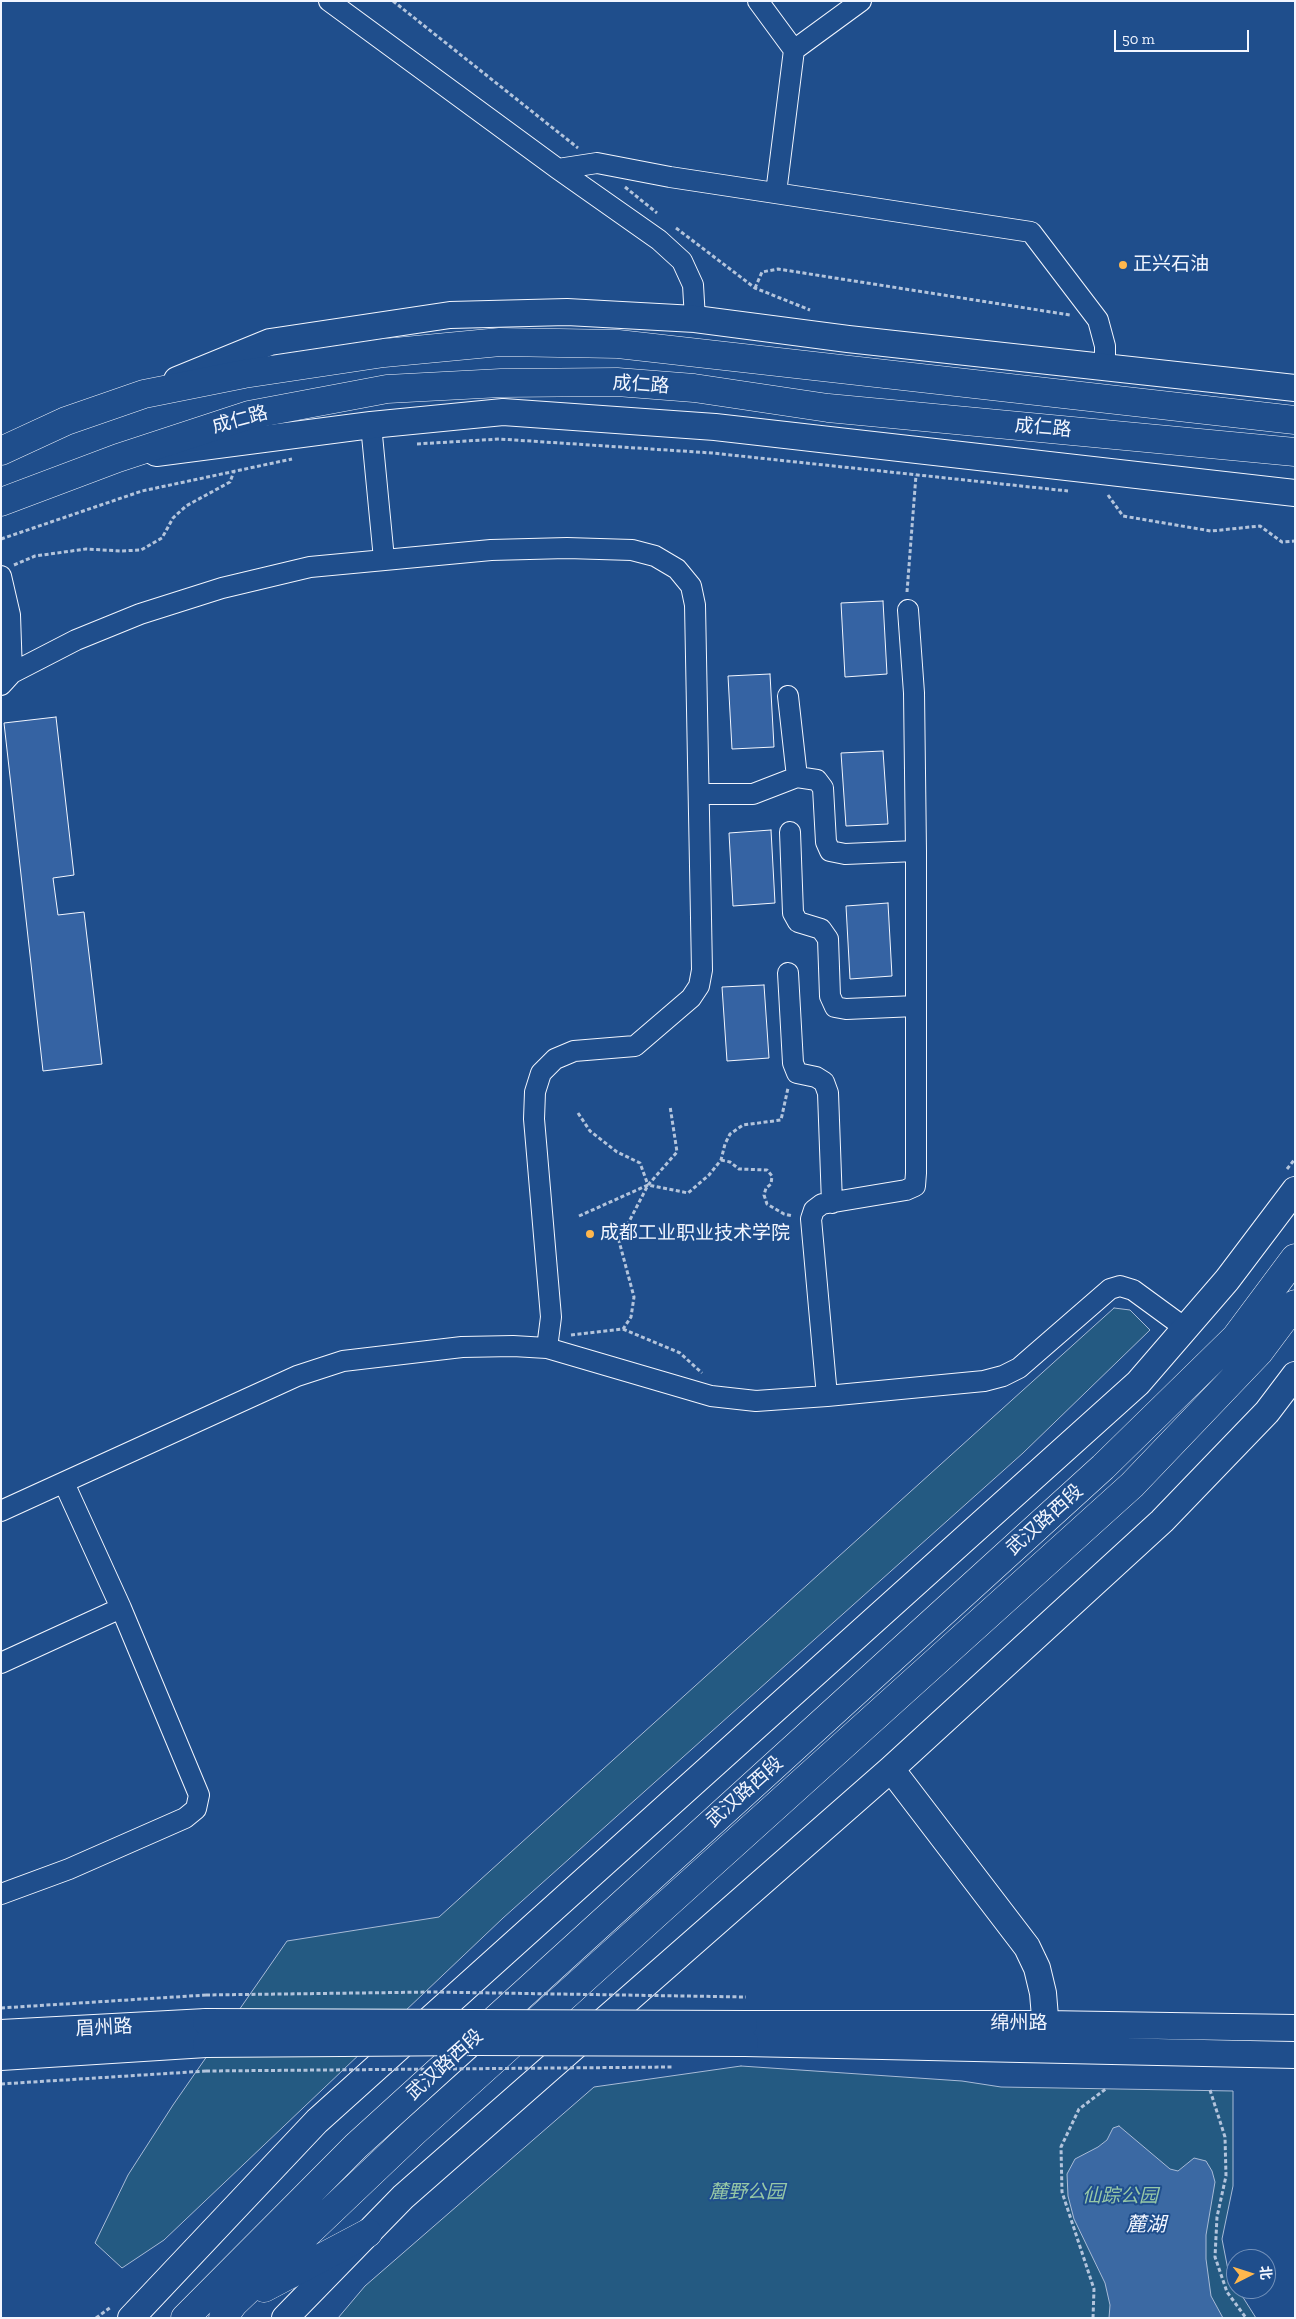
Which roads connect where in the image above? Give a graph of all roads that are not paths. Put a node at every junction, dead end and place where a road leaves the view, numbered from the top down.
1 (329, 1) edge
2 (758, 1) edge
3 (861, 1) edge
4 (794, 50) junction
5 (558, 169) junction
6 (776, 192) junction
7 (695, 319) junction
8 (1105, 367) junction
9 (1295, 388) edge
10 (144, 394) junction
11 (1295, 420) edge
12 (371, 425) junction
13 (1, 451) edge
14 (1295, 452) edge
15 (118, 458) junction
16 (1295, 493) edge
17 (1, 502) edge
18 (384, 559) junction
19 (6, 571) edge
20 (908, 610) road end
21 (7, 679) edge
22 (788, 696) dead end
23 (797, 777) junction
24 (699, 794) junction
25 (790, 832) dead end
26 (916, 851) junction
27 (788, 973) dead end
28 (916, 1006) junction
29 (1295, 1190) edge
30 (832, 1203) junction
31 (1295, 1258) edge
32 (1295, 1304) edge
33 (1186, 1328) junction
34 (547, 1348) junction
35 (1295, 1375) edge
36 (827, 1396) junction
37 (64, 1483) junction
38 (1, 1511) edge
39 (121, 1608) junction
40 (1, 1663) edge
41 (891, 1769) junction
42 (1, 1894) edge
43 (1046, 2024) junction
44 (1295, 2028) edge
45 (206, 2033) junction
46 (1, 2034) edge
47 (745, 2034) junction
48 (1047, 2050) junction
49 (1295, 2055) edge
50 (1, 2057) edge
51 (368, 2233) junction
52 (228, 2311) edge
53 (131, 2318) edge
54 (185, 2318) edge
55 (285, 2318) edge

1 - 5 street
2 - 4 street
3 - 4 street
4 - 6 street
5 - 6 street
5 - 7 street
6 - 8 street
7 - 8 main road
7 - 10 main road
8 - 9 main road
10 - 11 highway, 成仁路
10 - 13 highway, 成仁路
12 - 15 main road
12 - 16 main road
12 - 18 street
14 - 15 highway, 成仁路
15 - 17 highway, 成仁路
18 - 21 street
18 - 24 street
19 - 21 street
20 - 26 street
22 - 23 street
23 - 24 street
23 - 26 street
24 - 34 street
25 - 28 street
26 - 28 street
27 - 30 street
28 - 30 street
29 - 33 main road
30 - 36 street
31 - 54 highway, 武汉路西段
32 - 52 highway, 武汉路西段
33 - 36 street
33 - 53 main road
34 - 36 street
34 - 37 street
35 - 41 main road
37 - 38 street
37 - 39 street
39 - 40 street
39 - 42 street
41 - 43 main road
41 - 51 main road
43 - 44 main road, 绵州路
43 - 47 main road, 绵州路
43 - 48 main road
45 - 46 main road, 眉州路
45 - 47 main road, bridge
45 - 50 main road
47 - 48 main road, 绵州路
48 - 49 main road, 绵州路
51 - 52 highway
51 - 55 main road

